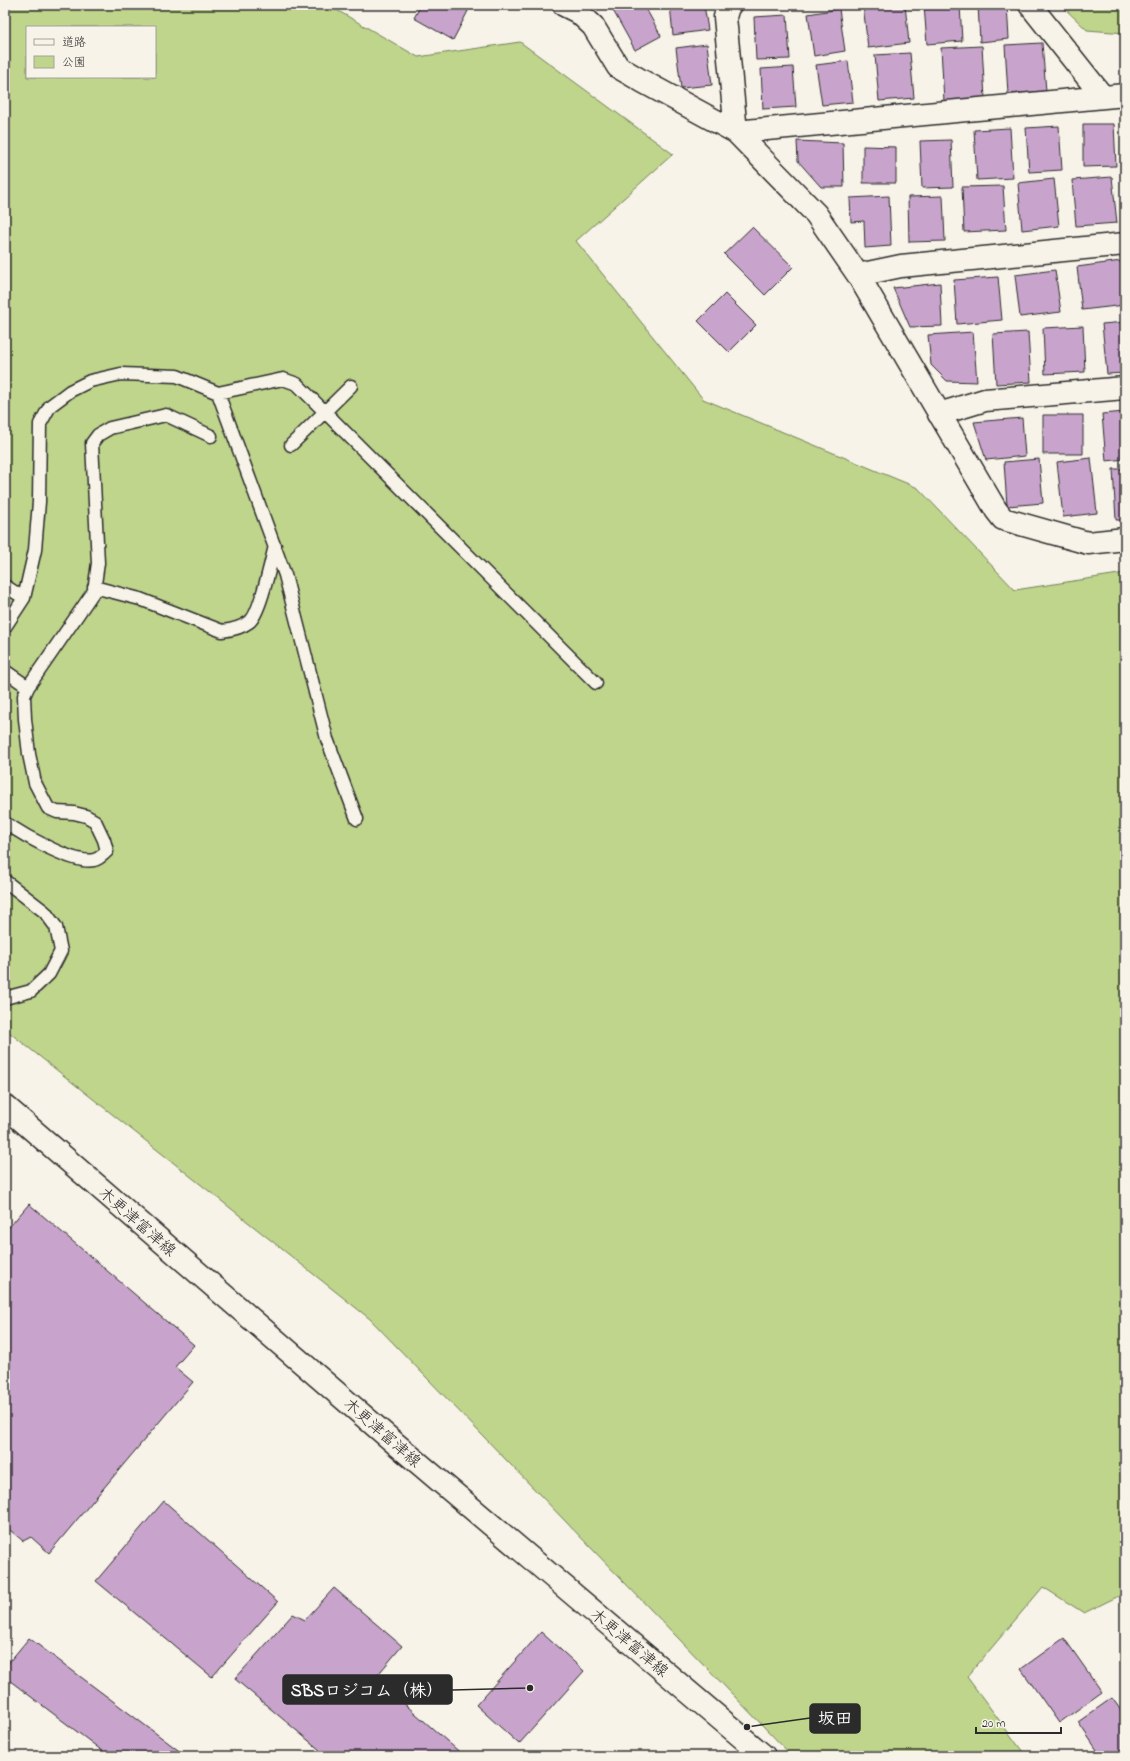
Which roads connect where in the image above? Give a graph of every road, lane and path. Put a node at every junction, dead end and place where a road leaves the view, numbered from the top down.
1 (730, 5) edge
2 (1030, 5) edge
3 (574, 7) edge
4 (1125, 95) edge
5 (1103, 97) junction
6 (736, 132) junction
7 (1125, 244) edge
8 (858, 275) junction
9 (351, 386) dead end
10 (1125, 388) edge
11 (218, 393) junction
12 (324, 412) junction
13 (939, 414) junction
14 (211, 436) dead end
15 (291, 445) dead end
16 (1125, 539) edge
17 (275, 546) junction
18 (5, 586) edge
19 (94, 587) junction
20 (24, 598) junction
21 (5, 627) edge
22 (5, 671) edge
23 (596, 684) dead end
24 (28, 687) junction
25 (357, 819) dead end
26 (5, 823) edge
27 (5, 881) edge
28 (5, 998) edge
29 (5, 1106) edge
30 (764, 1756) edge

1 - 6 street
2 - 5 street
3 - 6 street
4 - 5 street
5 - 6 street
6 - 8 street
7 - 8 street
8 - 13 street
9 - 12 lane
10 - 13 street
11 - 12 lane
11 - 17 lane
11 - 20 lane
12 - 15 lane
12 - 23 lane
13 - 16 street
14 - 19 lane
17 - 19 lane
17 - 25 lane
18 - 20 lane
19 - 24 lane
20 - 21 lane
22 - 24 lane
24 - 26 lane
27 - 28 lane
29 - 30 street, 木更津富津線

